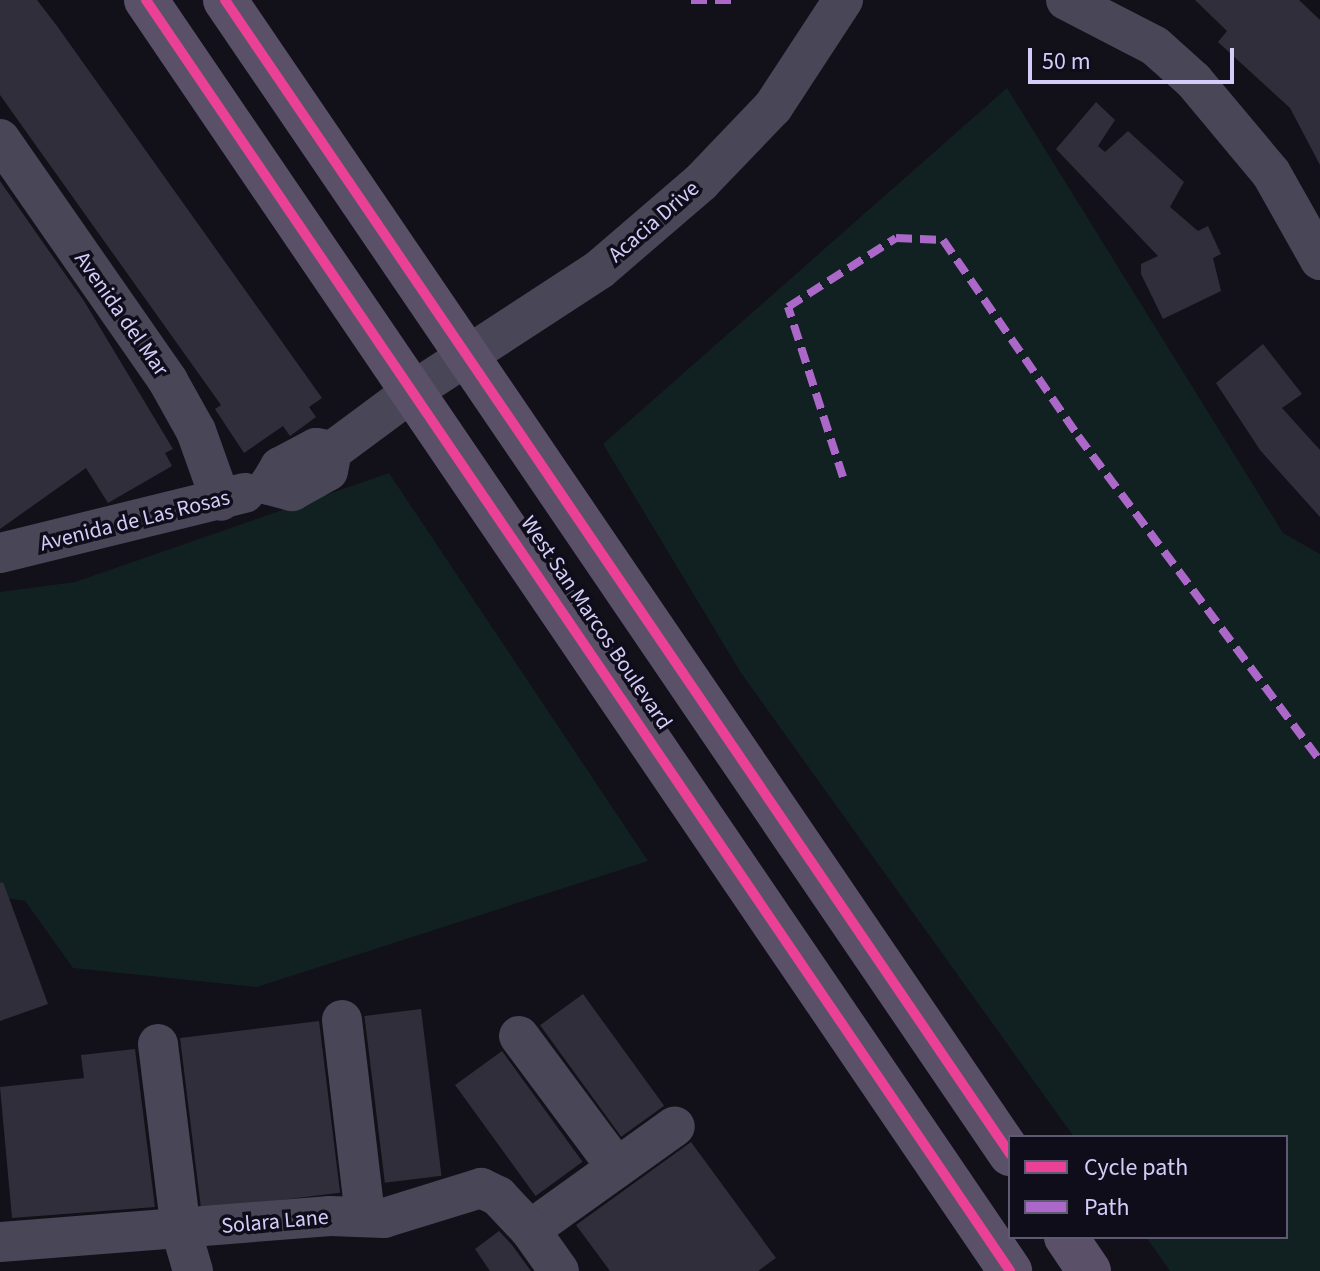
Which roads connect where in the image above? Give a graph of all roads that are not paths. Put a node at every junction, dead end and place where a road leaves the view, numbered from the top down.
1 (146, 0) edge
2 (225, 0) edge
3 (843, 0) edge
4 (1066, 0) edge
5 (0, 139) edge
6 (1320, 260) edge
7 (468, 353) junction
8 (413, 391) junction
9 (221, 501) junction
10 (0, 553) edge
11 (342, 1020) dead end
12 (519, 1036) dead end
13 (158, 1044) dead end
14 (675, 1126) dead end
15 (1008, 1151) edge
16 (617, 1168) junction
17 (365, 1217) junction
18 (181, 1230) junction
19 (530, 1230) junction
20 (1067, 1239) edge
21 (0, 1242) edge
22 (193, 1271) edge
23 (559, 1271) edge
24 (1010, 1271) edge
25 (1089, 1271) edge

1 - 8 main road, West San Marcos Boulevard
2 - 7 main road, West San Marcos Boulevard
3 - 7 street, Acacia Drive
4 - 6 street
5 - 9 street, Avenida del Mar
7 - 8 street, Acacia Drive
7 - 15 main road, West San Marcos Boulevard
8 - 9 street, Avenida de Las Rosas
8 - 24 main road, West San Marcos Boulevard
9 - 10 street, Avenida de Las Rosas
11 - 17 street
12 - 16 street
13 - 18 street
14 - 16 street
16 - 19 street
17 - 18 street, Solara Lane
17 - 19 street, Solara Lane
18 - 21 street, Solara Lane
18 - 22 street
19 - 23 street, Solara Lane
20 - 25 main road

